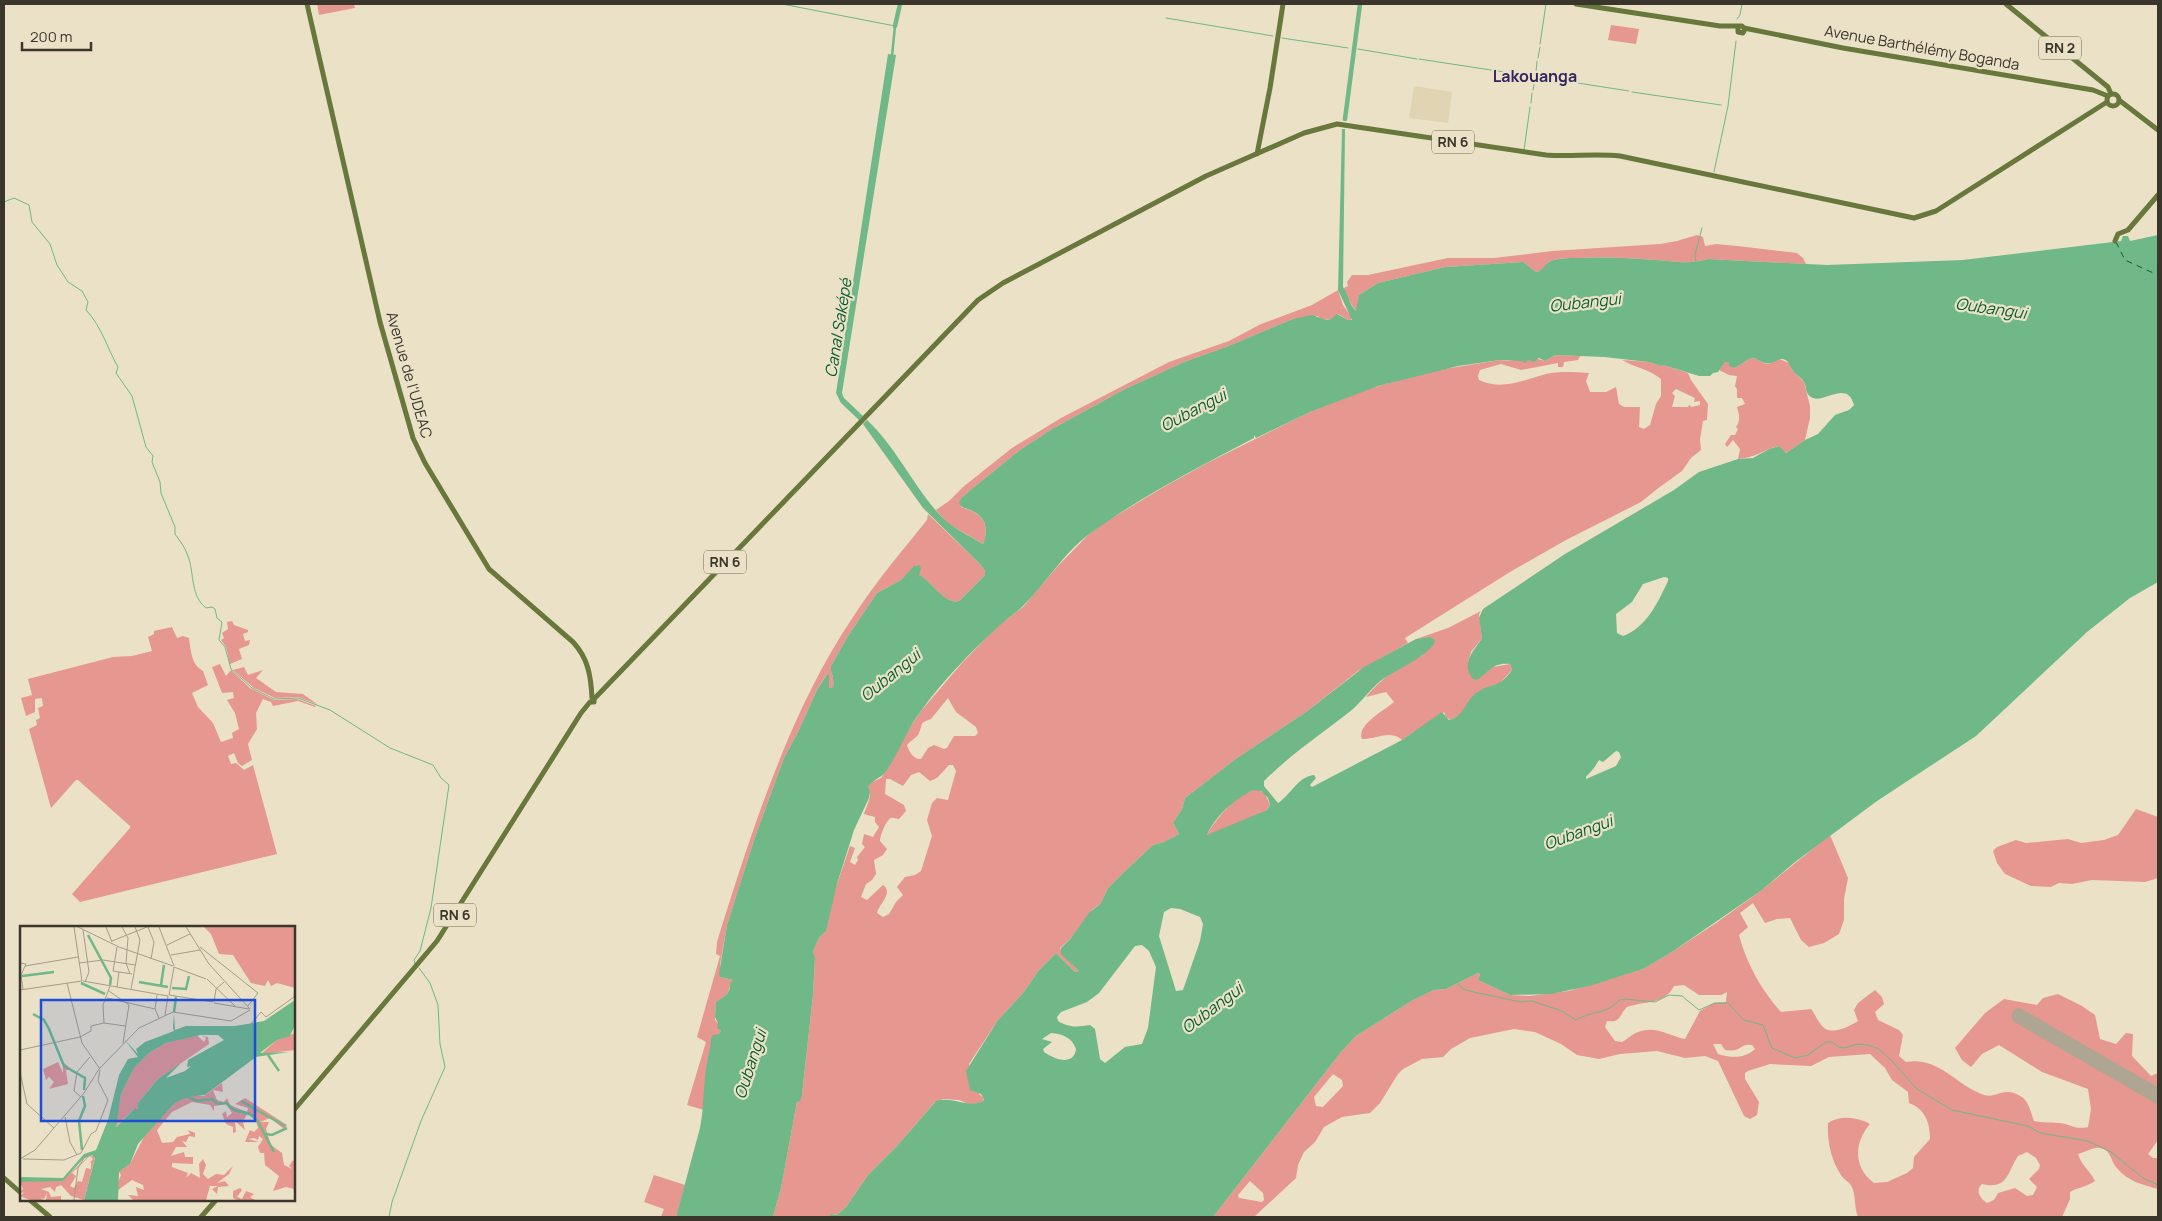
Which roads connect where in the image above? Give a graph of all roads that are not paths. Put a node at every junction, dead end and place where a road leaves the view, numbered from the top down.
1 (307, 4) edge
2 (1283, 4) edge
3 (1576, 4) edge
4 (2006, 4) edge
5 (2109, 97) junction
6 (2119, 100) junction
7 (2158, 130) edge
8 (1262, 138) junction
9 (1271, 147) junction
10 (1257, 154) junction
11 (2158, 195) edge
12 (2115, 241) dead end
13 (592, 700) junction
14 (295, 1109) edge
15 (4, 1178) edge
16 (20, 1192) edge
17 (31, 1201) edge
18 (215, 1201) edge
19 (50, 1217) edge
20 (201, 1217) edge

1 - 13 main road, Avenue de I'UDEAC
2 - 8 main road
3 - 5 main road, Avenue Barthélémy Boganda
4 - 5 main road, RN 2
5 - 6 main road
5 - 6 main road
5 - 9 main road, RN 6
6 - 7 main road
8 - 9 main road
8 - 10 main road
9 - 10 main road, RN 6
10 - 13 main road, RN 6
11 - 12 main road
13 - 14 main road, RN 6
15 - 16 main road
17 - 19 main road
18 - 20 main road

